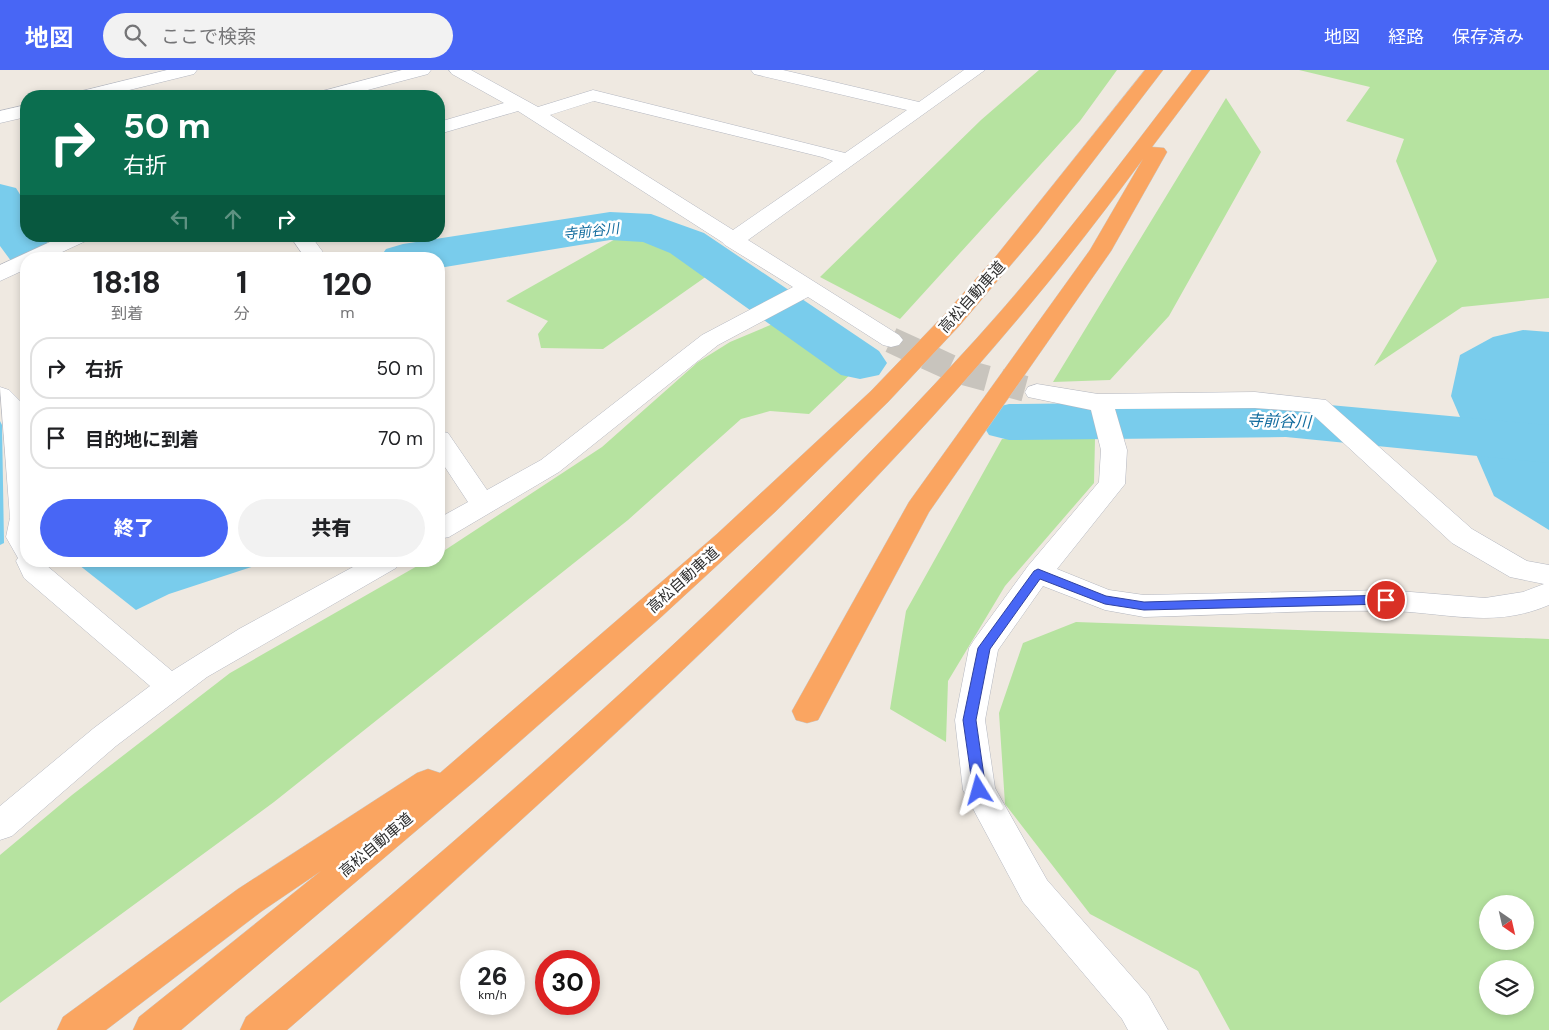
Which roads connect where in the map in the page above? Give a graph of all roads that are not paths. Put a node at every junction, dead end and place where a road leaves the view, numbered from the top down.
1 (188, 70) edge
2 (422, 70) edge
3 (458, 70) edge
4 (760, 70) edge
5 (976, 70) edge
6 (1154, 70) edge
7 (1202, 70) edge
8 (108, 90) edge
9 (347, 90) edge
10 (922, 108) junction
11 (528, 109) junction
12 (20, 114) edge
13 (0, 117) edge
14 (445, 127) edge
15 (848, 160) junction
16 (732, 241) junction
17 (799, 293) junction
18 (891, 340) tunnel mouth
19 (1037, 392) tunnel mouth
20 (1, 397) edge
21 (1103, 413) junction
22 (445, 448) edge
23 (20, 477) edge
24 (483, 504) junction
25 (445, 526) edge
26 (32, 567) edge
27 (375, 567) edge
28 (1038, 574) junction
29 (1549, 575) edge
30 (1549, 593) edge
31 (171, 687) junction
32 (540, 708) junction
33 (807, 711) dead end
34 (0, 826) edge
35 (76, 1030) edge
36 (152, 1030) edge
37 (258, 1030) edge
38 (1149, 1030) edge

1 - 8 street
2 - 9 street
3 - 11 street
4 - 10 street
5 - 10 street
6 - 32 highway, 高松自動車道
7 - 33 highway
7 - 37 highway
10 - 15 street
11 - 14 street
11 - 15 street
11 - 16 street
12 - 13 street
15 - 16 street
16 - 17 street
17 - 18 street
17 - 24 street
19 - 21 street
20 - 23 street
21 - 28 street
21 - 29 street
22 - 24 street
24 - 25 street
26 - 31 street
27 - 31 street
28 - 30 street
28 - 38 street
31 - 34 street
32 - 35 highway
32 - 36 highway, 高松自動車道

